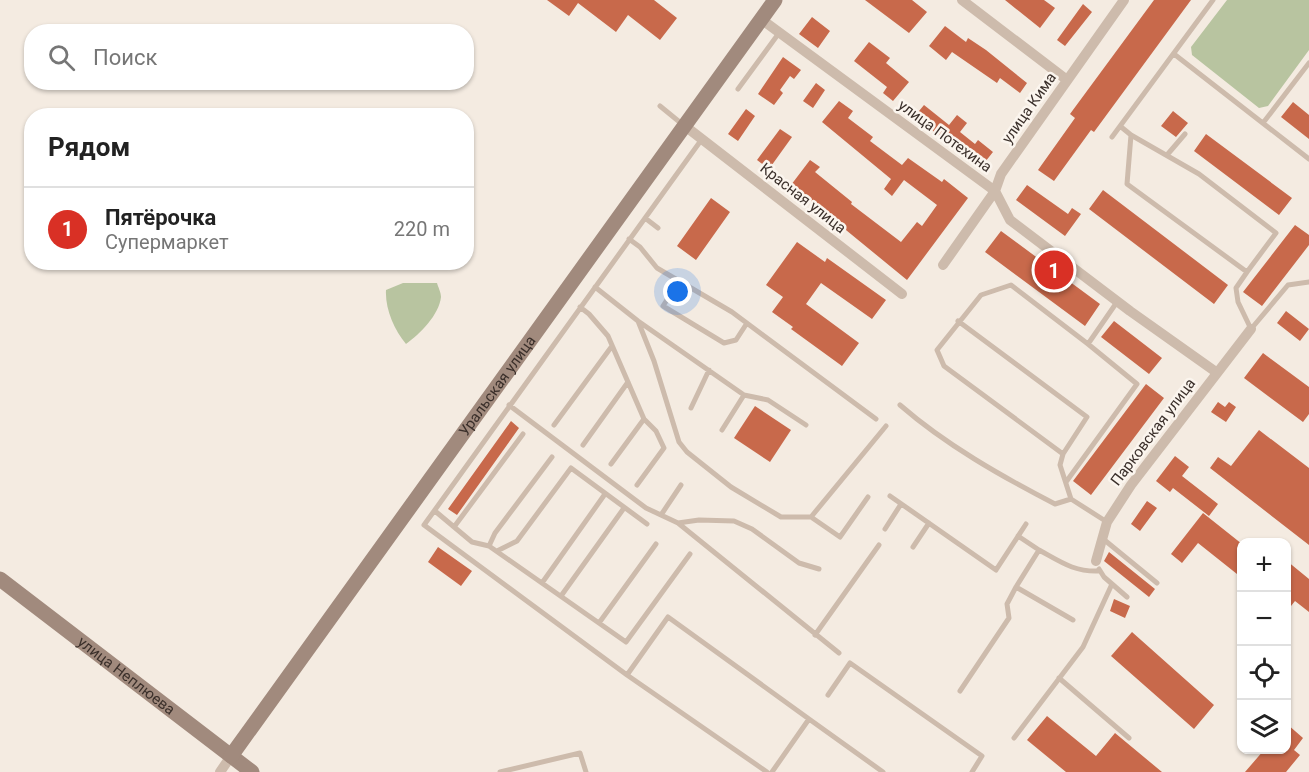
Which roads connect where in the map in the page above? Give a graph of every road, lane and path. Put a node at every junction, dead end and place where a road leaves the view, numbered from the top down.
1 (775, 0) edge
2 (962, 0) edge
3 (1125, 0) edge
4 (1213, 0) edge
5 (761, 19) junction
6 (779, 33) junction
7 (1174, 54) junction
8 (1309, 63) edge
9 (1067, 80) junction
10 (738, 88) dead end
11 (660, 106) dead end
12 (1263, 123) junction
13 (685, 126) junction
14 (1120, 126) junction
15 (1185, 134) dead end
16 (1131, 135) junction
17 (1112, 137) dead end
18 (702, 139) junction
19 (1167, 155) junction
20 (1309, 159) edge
21 (994, 191) junction
22 (645, 218) junction
23 (658, 228) dead end
24 (629, 239) junction
25 (943, 265) dead end
26 (1247, 273) junction
27 (679, 281) junction
28 (1309, 282) edge
29 (595, 287) junction
30 (902, 294) dead end
31 (1117, 301) junction
32 (580, 308) junction
33 (638, 321) junction
34 (958, 321) junction
35 (747, 323) junction
36 (1251, 329) junction
37 (1088, 344) junction
38 (612, 346) junction
39 (710, 370) junction
40 (1216, 372) junction
41 (628, 382) junction
42 (744, 395) junction
43 (510, 405) junction
44 (900, 405) dead end
45 (691, 408) dead end
46 (644, 419) junction
47 (876, 419) dead end
48 (554, 425) dead end
49 (806, 425) dead end
50 (886, 426) dead end
51 (722, 430) dead end
52 (523, 434) dead end
53 (583, 445) dead end
54 (1063, 454) junction
55 (552, 457) dead end
56 (611, 464) dead end
57 (1066, 482) junction
58 (637, 485) dead end
59 (681, 485) dead end
60 (605, 494) junction
61 (890, 496) dead end
62 (868, 497) dead end
63 (1071, 499) junction
64 (902, 504) junction
65 (624, 508) junction
66 (435, 511) junction
67 (661, 515) junction
68 (811, 517) junction
69 (1107, 522) junction
70 (678, 523) junction
71 (929, 523) junction
72 (647, 524) dead end
73 (1026, 524) dead end
74 (454, 527) junction
75 (885, 529) dead end
76 (1018, 536) junction
77 (1101, 537) junction
78 (656, 544) dead end
79 (879, 545) dead end
80 (489, 546) junction
81 (913, 547) dead end
82 (1040, 550) junction
83 (497, 551) junction
84 (690, 554) dead end
85 (1098, 566) junction
86 (819, 569) dead end
87 (0, 579) edge
88 (542, 583) junction
89 (1157, 583) dead end
90 (1112, 584) junction
91 (1016, 587) junction
92 (561, 596) junction
93 (1127, 597) dead end
94 (1073, 620) dead end
95 (599, 623) junction
96 (815, 635) junction
97 (839, 653) dead end
98 (627, 675) junction
99 (1059, 678) junction
100 (960, 691) dead end
101 (828, 695) dead end
102 (809, 719) junction
103 (1014, 738) dead end
104 (1130, 738) dead end
105 (231, 756) junction
106 (220, 772) edge
107 (252, 772) edge
108 (500, 772) edge
109 (586, 772) edge
110 (767, 772) edge
111 (772, 772) edge
112 (883, 772) edge
113 (972, 772) edge

1 - 5 street, Уральская улица
2 - 9 street
3 - 9 street, улица Кима
4 - 7 lane
5 - 6 street, улица Потехина
5 - 13 street, Уральская улица
6 - 10 lane
6 - 21 street, улица Потехина
7 - 12 lane
7 - 14 lane
8 - 12 lane
9 - 21 street, улица Кима
11 - 13 lane
12 - 20 lane
13 - 18 street, Красная улица
13 - 105 street, Уральская улица
14 - 16 lane
14 - 17 lane
15 - 19 lane
16 - 19 lane
16 - 26 lane
18 - 22 lane
18 - 30 street, Красная улица
19 - 26 lane
21 - 25 street, улица Кима
21 - 31 street, улица Потехина
22 - 23 lane
22 - 24 lane
24 - 27 lane
24 - 29 lane
26 - 36 lane
27 - 35 lane
27 - 35 lane
28 - 36 lane
29 - 32 lane
29 - 33 lane
31 - 37 lane
31 - 40 street, улица Потехина
32 - 38 lane
32 - 43 lane
33 - 39 lane
33 - 68 lane
34 - 37 lane
34 - 54 lane
34 - 54 lane
35 - 47 lane
36 - 40 street, Парковская улица
37 - 57 lane
38 - 41 lane
38 - 48 lane
39 - 42 lane
39 - 45 lane
40 - 69 street, Парковская улица
41 - 46 lane
41 - 53 lane
42 - 49 lane
42 - 51 lane
43 - 66 lane
43 - 67 lane
44 - 63 lane
46 - 56 lane
46 - 58 lane
50 - 68 lane
52 - 74 lane
54 - 57 lane
55 - 80 lane
57 - 63 lane
59 - 67 lane
60 - 65 lane
60 - 83 lane
60 - 88 lane
61 - 64 lane
62 - 68 lane
63 - 69 lane
64 - 71 lane
64 - 75 lane
65 - 72 lane
65 - 92 lane
66 - 74 lane
66 - 98 lane
67 - 70 lane
69 - 77 street, Парковская улица
70 - 86 lane
70 - 96 lane
71 - 76 lane
71 - 81 lane
73 - 76 lane
74 - 80 lane
76 - 82 lane
77 - 85 street, Парковская улица
77 - 89 lane
78 - 95 lane
79 - 96 lane
80 - 83 lane
82 - 85 lane
82 - 91 lane
83 - 88 lane
84 - 95 lane
85 - 90 lane
87 - 105 street, улица Неплюева
88 - 92 lane
90 - 93 lane
90 - 99 lane
91 - 94 lane
91 - 100 lane
92 - 95 lane
96 - 97 lane
98 - 102 lane
98 - 110 lane
99 - 103 lane
99 - 104 lane
101 - 113 lane
102 - 111 lane
102 - 112 lane
105 - 106 street, Уральская улица
105 - 107 street, улица Неплюева
108 - 109 lane

